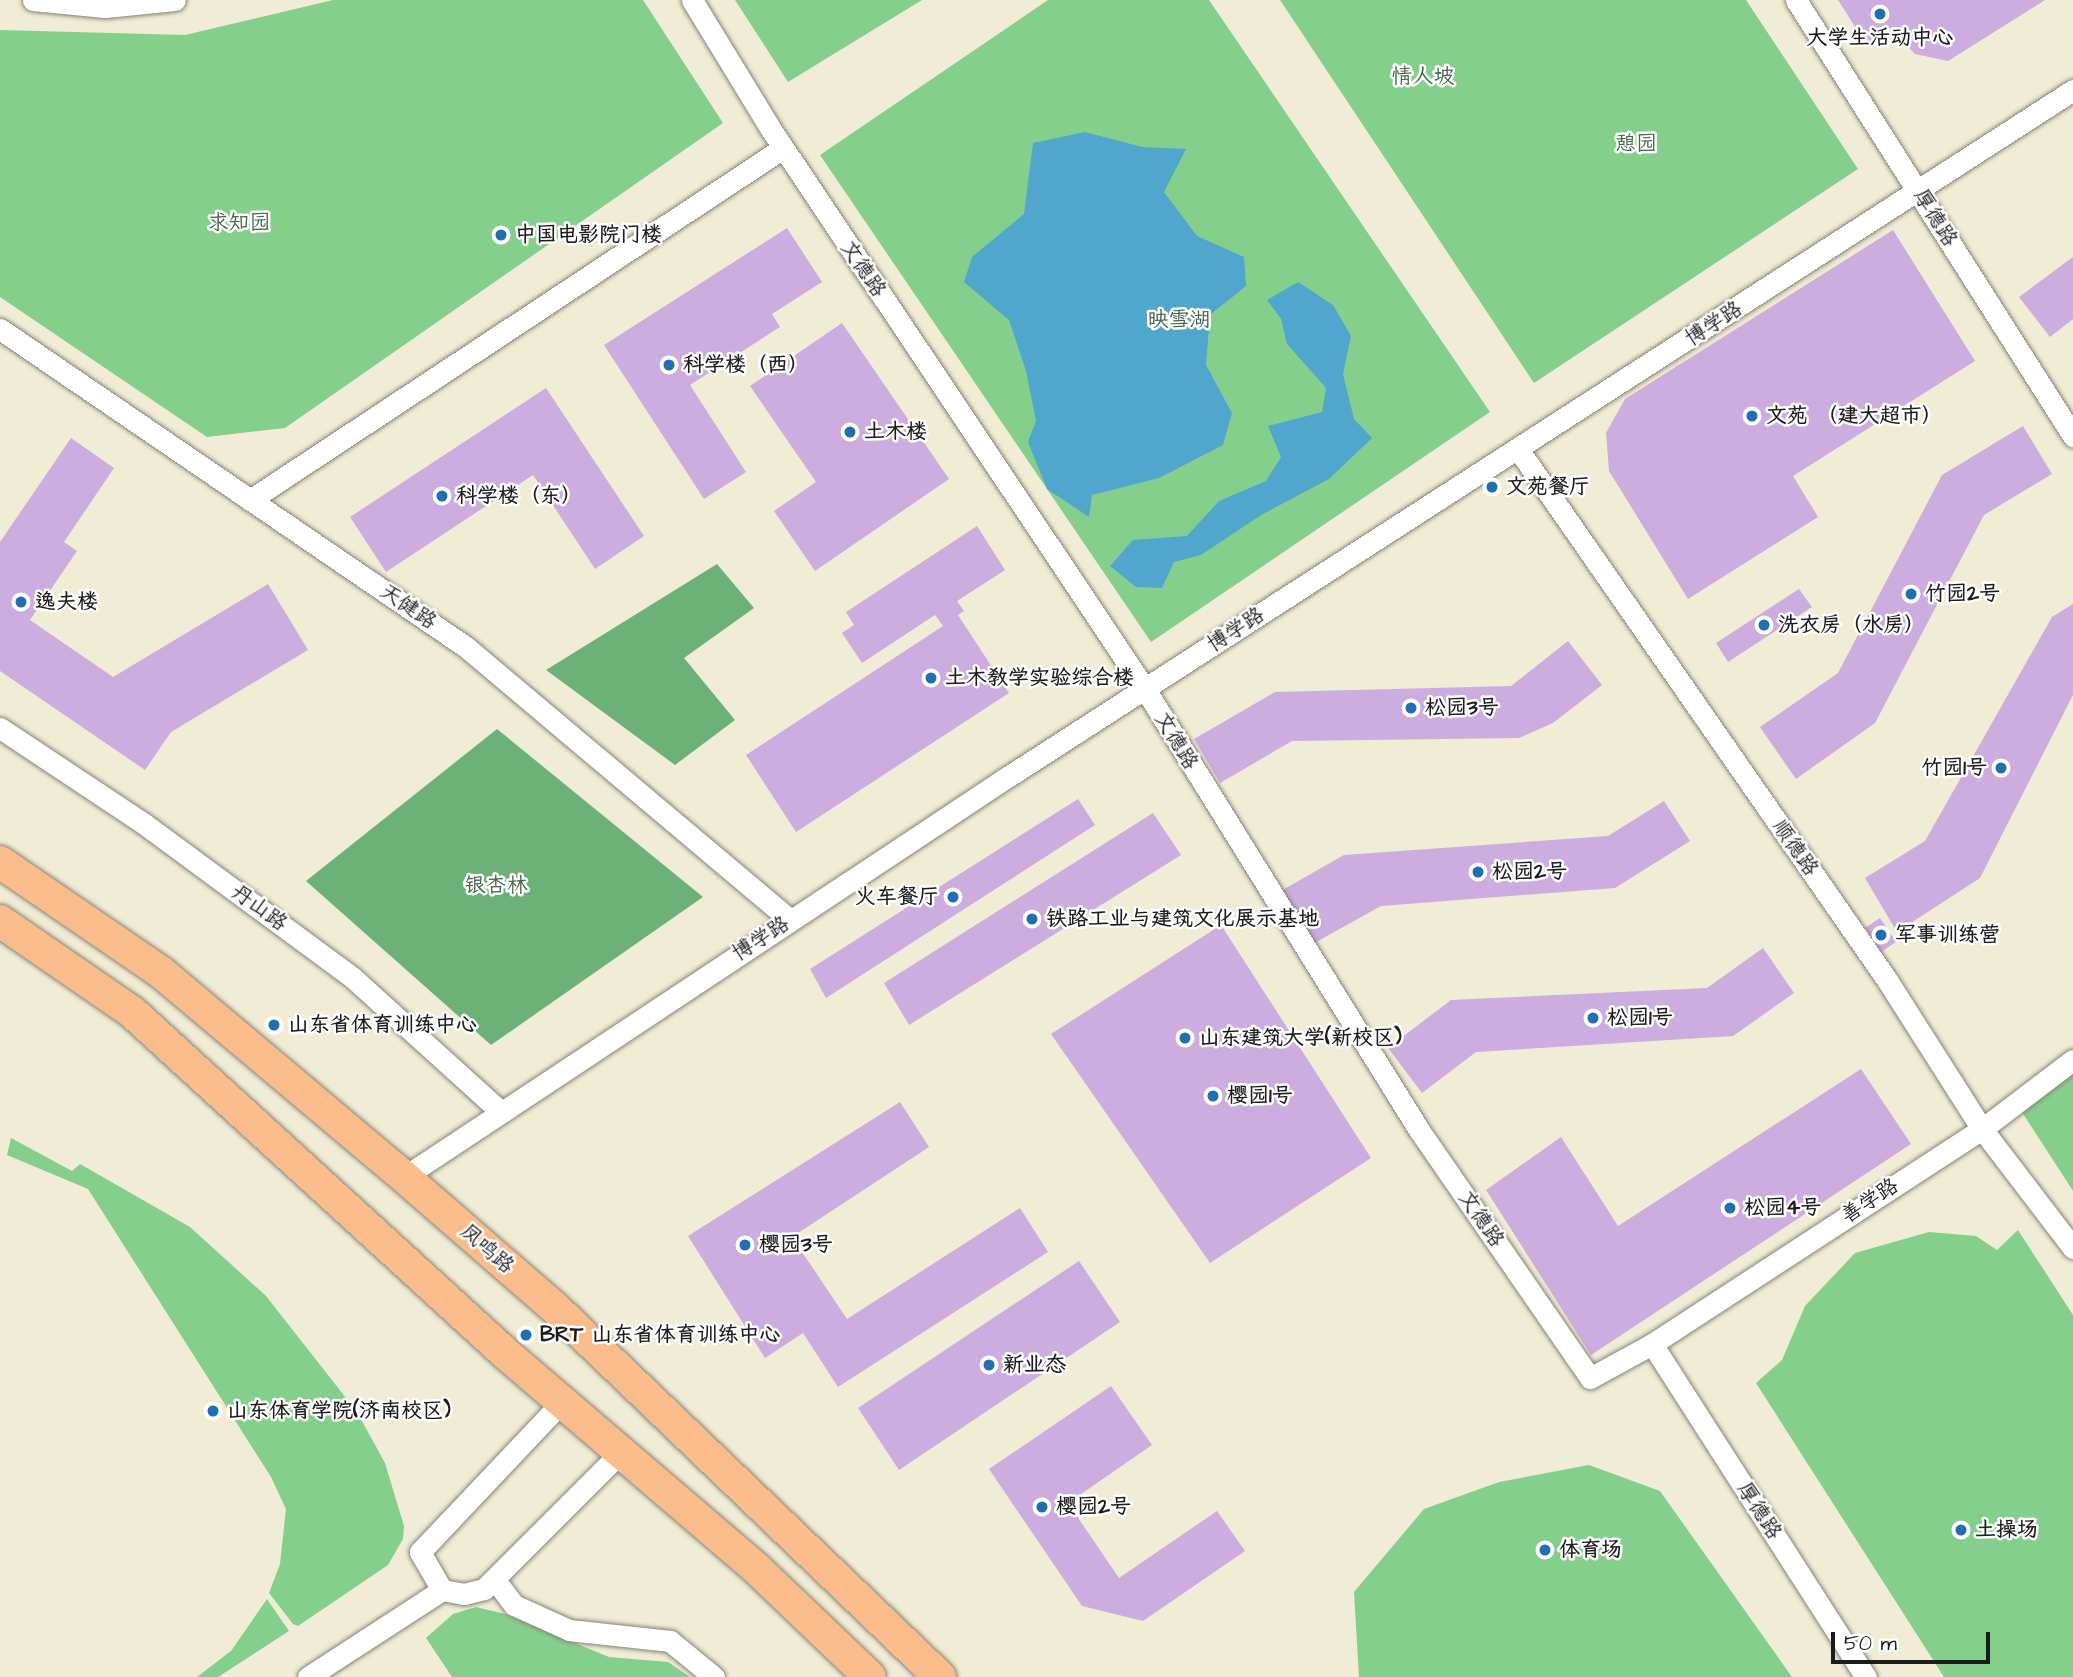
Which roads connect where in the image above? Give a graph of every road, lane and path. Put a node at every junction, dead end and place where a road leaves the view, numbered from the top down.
1 (33, 0) edge
2 (175, 0) edge
3 (692, 0) edge
4 (1796, 0) edge
5 (2073, 90) edge
6 (783, 148) junction
7 (1920, 193) junction
8 (0, 329) edge
9 (2073, 436) edge
10 (1518, 449) junction
11 (250, 500) junction
12 (1145, 689) junction
13 (0, 728) edge
14 (0, 862) edge
15 (790, 920) junction
16 (0, 921) edge
17 (2073, 1060) edge
18 (500, 1111) junction
19 (1982, 1129) junction
20 (404, 1177) junction
21 (2073, 1248) edge
22 (1652, 1344) junction
23 (1590, 1378) joint
24 (562, 1402) junction
25 (621, 1452) junction
26 (495, 1580) junction
27 (442, 1590) junction
28 (308, 1677) edge
29 (714, 1677) edge
30 (870, 1677) edge
31 (940, 1677) edge
32 (1866, 1677) edge

1 - 2 street
3 - 6 street, 文德路
4 - 7 street, 厚德路
5 - 7 street, 博学路
6 - 11 street
6 - 12 street, 文德路
7 - 9 street, 厚德路
7 - 10 street, 博学路
8 - 11 street, 天健路
10 - 12 street, 博学路
10 - 19 street, 顺德路
11 - 15 street, 天健路
12 - 15 street, 博学路
12 - 23 street, 文德路
13 - 18 street, 丹山路
14 - 20 main road, 凤鸣路
15 - 18 street, 博学路
16 - 24 main road
17 - 19 street, 善学路
18 - 20 street, 博学路
19 - 21 street, 顺德路
19 - 22 street, 善学路
20 - 31 main road, 凤鸣路
22 - 23 street, 善学路
22 - 32 street, 厚德路
24 - 25 main road
24 - 27 street
25 - 26 street
25 - 30 main road
26 - 27 street
26 - 29 street
27 - 28 street

